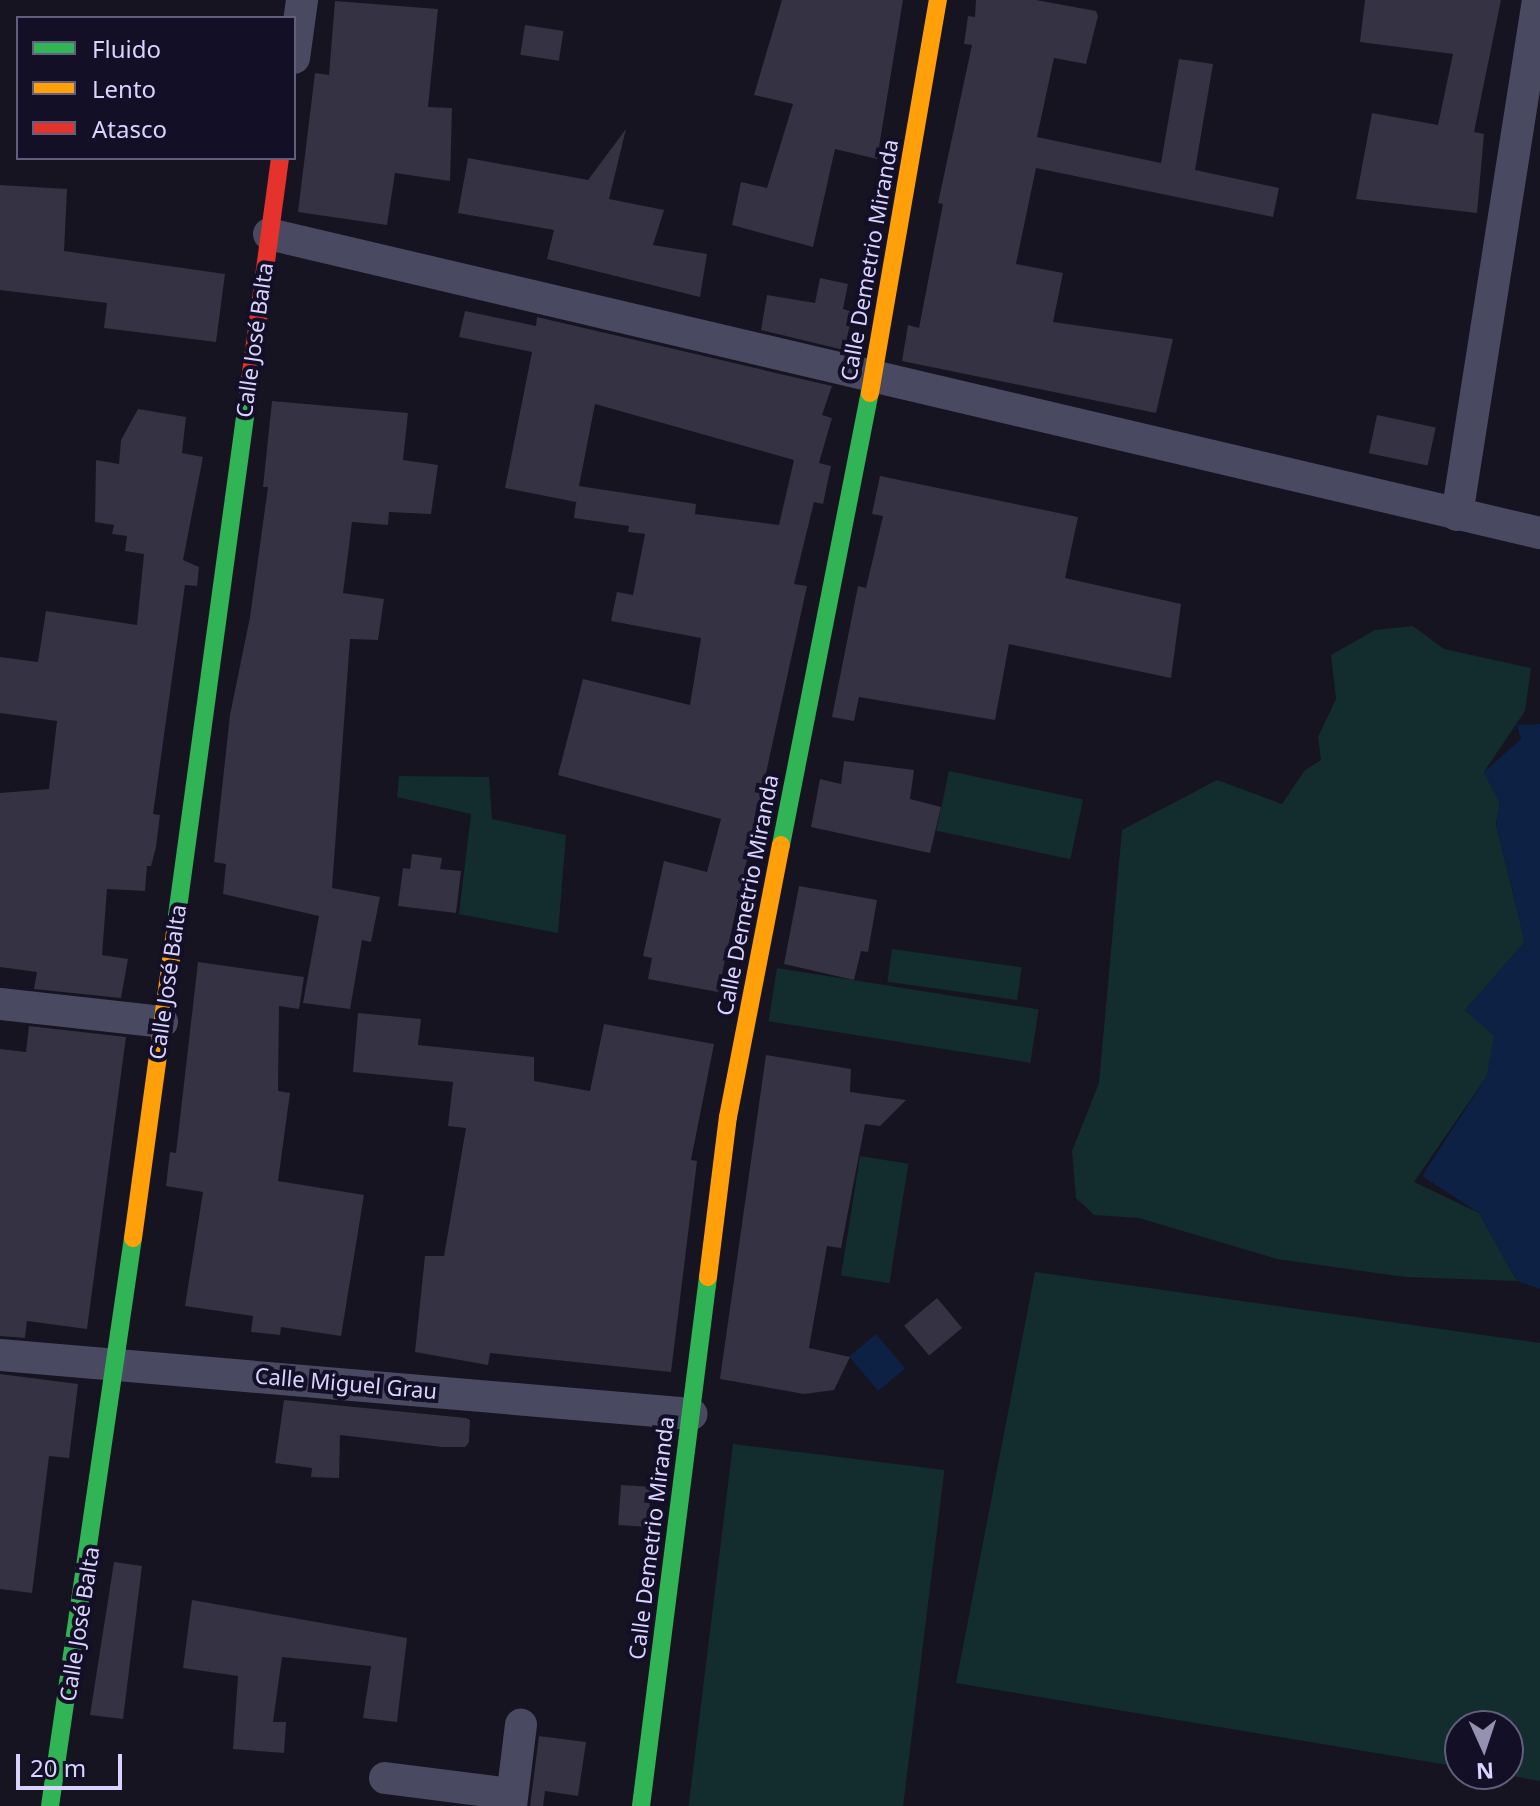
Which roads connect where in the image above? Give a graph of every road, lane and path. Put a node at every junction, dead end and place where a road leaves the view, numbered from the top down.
1 (302, 0) edge
2 (938, 0) edge
3 (1538, 0) edge
4 (296, 44) edge
5 (280, 160) edge
6 (269, 234) junction
7 (873, 380) junction
8 (1457, 515) junction
9 (1540, 533) edge
10 (0, 1004) edge
11 (162, 1022) junction
12 (0, 1355) edge
13 (116, 1363) junction
14 (691, 1414) junction
15 (521, 1725) dead end
16 (385, 1778) dead end
17 (511, 1800) edge
18 (50, 1806) edge
19 (641, 1806) edge

1 - 4 street
2 - 7 main road, Calle Demetrio Miranda
3 - 8 street
5 - 6 main road, Calle José Balta
6 - 7 street
6 - 11 main road, Calle José Balta
7 - 8 street
7 - 14 main road, Calle Demetrio Miranda
8 - 9 street
10 - 11 street
11 - 13 main road, Calle José Balta
12 - 13 street, Calle Miguel Grau
13 - 14 street, Calle Miguel Grau
13 - 18 main road, Calle José Balta
14 - 19 main road, Calle Demetrio Miranda
15 - 17 street
16 - 17 street

